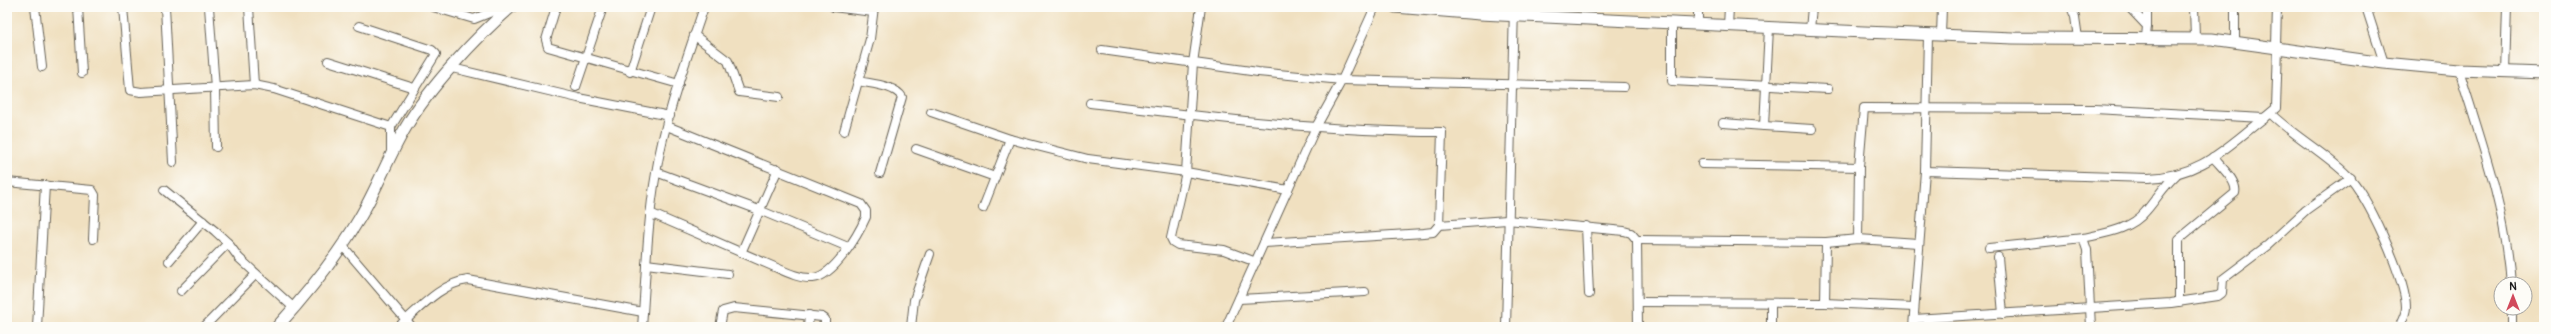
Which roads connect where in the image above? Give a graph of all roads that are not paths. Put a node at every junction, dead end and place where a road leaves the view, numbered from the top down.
1 (35, 7) edge
2 (78, 7) edge
3 (123, 7) edge
4 (165, 7) edge
5 (208, 7) edge
6 (249, 7) edge
7 (434, 7) edge
8 (504, 7) edge
9 (511, 7) edge
10 (556, 7) edge
11 (603, 7) edge
12 (650, 7) edge
13 (704, 7) edge
14 (833, 7) edge
15 (1201, 7) edge
16 (1375, 7) edge
17 (1395, 7) edge
18 (1698, 7) edge
19 (1729, 7) edge
20 (1812, 7) edge
21 (1942, 7) edge
22 (2070, 7) edge
23 (2129, 7) edge
24 (2147, 7) edge
25 (2194, 7) edge
26 (2235, 7) edge
27 (2276, 7) edge
28 (2366, 7) edge
29 (2507, 7) edge
30 (873, 10) edge
31 (1514, 11) edge
32 (1672, 22) junction
33 (1698, 24) junction
34 (358, 26) dead end
35 (1728, 26) junction
36 (1769, 28) junction
37 (1810, 30) junction
38 (2146, 31) junction
39 (1928, 34) junction
40 (694, 35) junction
41 (1941, 35) junction
42 (2078, 38) junction
43 (2195, 38) junction
44 (2235, 41) junction
45 (2277, 46) junction
46 (1102, 50) dead end
47 (586, 60) junction
48 (328, 61) dead end
49 (1193, 63) junction
50 (2384, 63) junction
51 (42, 67) dead end
52 (452, 68) junction
53 (2459, 70) junction
54 (630, 72) junction
55 (82, 73) dead end
56 (2505, 73) junction
57 (2544, 73) edge
58 (1342, 80) junction
59 (858, 81) junction
60 (679, 84) junction
61 (254, 85) junction
62 (1510, 86) junction
63 (1767, 86) junction
64 (1624, 87) dead end
65 (215, 88) junction
66 (414, 88) junction
67 (576, 88) dead end
68 (170, 89) junction
69 (1828, 89) dead end
70 (779, 97) dead end
71 (1090, 103) dead end
72 (1927, 107) junction
73 (931, 112) dead end
74 (1190, 115) junction
75 (670, 116) junction
76 (2268, 116) junction
77 (1723, 123) dead end
78 (391, 126) junction
79 (667, 126) junction
80 (1316, 126) junction
81 (1764, 126) junction
82 (1812, 129) dead end
83 (844, 131) dead end
84 (1010, 139) junction
85 (216, 147) dead end
86 (916, 149) dead end
87 (2213, 157) junction
88 (388, 159) junction
89 (173, 162) dead end
90 (1702, 164) dead end
91 (1859, 167) junction
92 (778, 169) junction
93 (1925, 171) junction
94 (656, 172) junction
95 (1186, 172) junction
96 (880, 173) dead end
97 (2176, 175) junction
98 (995, 177) junction
99 (2351, 178) junction
100 (7, 182) edge
101 (45, 185) junction
102 (164, 190) dead end
103 (1288, 190) junction
104 (983, 208) dead end
105 (759, 210) junction
106 (650, 213) junction
107 (1507, 220) junction
108 (203, 221) junction
109 (1439, 225) junction
110 (1586, 226) junction
111 (1858, 238) junction
112 (2083, 238) junction
113 (93, 239) dead end
114 (1637, 240) junction
115 (1826, 242) junction
116 (228, 243) junction
117 (1264, 243) junction
118 (1918, 243) junction
119 (342, 246) junction
120 (848, 247) junction
121 (1989, 248) dead end
122 (741, 253) junction
123 (930, 254) dead end
124 (1998, 257) dead end
125 (169, 261) dead end
126 (1256, 262) junction
127 (646, 264) junction
128 (256, 274) junction
129 (728, 274) dead end
130 (2510, 276) edge
131 (181, 291) dead end
132 (1365, 292) dead end
133 (1589, 294) dead end
134 (1239, 299) junction
135 (1638, 302) junction
136 (2179, 302) junction
137 (1771, 303) junction
138 (1825, 303) junction
139 (1914, 307) junction
140 (294, 308) junction
141 (2090, 309) junction
142 (643, 312) junction
143 (2003, 314) junction
144 (809, 315) junction
145 (2512, 316) edge
146 (406, 320) junction
147 (1914, 323) edge
148 (38, 327) edge
149 (204, 327) edge
150 (277, 327) edge
151 (398, 327) edge
152 (412, 327) edge
153 (642, 327) edge
154 (720, 327) edge
155 (808, 327) edge
156 (825, 327) edge
157 (911, 327) edge
158 (1226, 327) edge
159 (1506, 327) edge
160 (1638, 327) edge
161 (1771, 327) edge
162 (2091, 327) edge
163 (2399, 327) edge
164 (2512, 327) edge

1 - 51 street
2 - 55 street
3 - 68 street
4 - 68 street
5 - 65 street
6 - 61 street
7 - 8 street
9 - 52 street
10 - 47 street
11 - 47 street
12 - 54 street
13 - 40 street
14 - 30 street
15 - 49 street
16 - 58 street
17 - 31 street
18 - 33 street
19 - 35 street
20 - 37 street
21 - 41 street
22 - 42 street
23 - 38 street
24 - 38 street
25 - 43 street
26 - 44 street
27 - 45 street
28 - 50 street
29 - 56 street
30 - 59 street
31 - 32 street
31 - 62 street
32 - 33 street
32 - 63 street
33 - 35 street
34 - 66 street
35 - 36 street
36 - 37 street
36 - 63 street
37 - 39 street
38 - 42 street
38 - 43 street
39 - 41 street
39 - 72 street
40 - 60 street
40 - 70 street
41 - 42 street
43 - 44 street
44 - 45 street
45 - 50 street
45 - 76 street
46 - 49 street
47 - 54 street
47 - 67 street
48 - 66 street
49 - 58 street
49 - 74 street
50 - 53 street
52 - 75 street
52 - 88 street
53 - 56 street
53 - 130 street
54 - 60 street
56 - 57 street
58 - 62 street
58 - 80 street
59 - 83 street
59 - 96 street
60 - 75 street
61 - 65 street
61 - 78 street
62 - 64 street
62 - 107 street
63 - 69 street
63 - 81 street
65 - 68 street
65 - 85 street
66 - 78 street
68 - 89 street
71 - 74 street
72 - 76 street
72 - 91 street
72 - 93 street
73 - 84 street
74 - 80 street
74 - 95 street
75 - 79 street
76 - 87 street
76 - 99 street
77 - 81 street
78 - 88 street
79 - 92 street
79 - 94 street
80 - 103 street
80 - 109 street
81 - 82 street
84 - 95 street
84 - 98 street
86 - 98 street
87 - 97 street
87 - 136 street
88 - 119 street
90 - 91 street
91 - 111 street
92 - 105 street
92 - 120 street
93 - 97 street
93 - 118 street
94 - 105 street
94 - 106 street
95 - 103 street
95 - 126 street
97 - 112 street
98 - 104 street
99 - 136 street
99 - 163 street
100 - 101 street
101 - 113 street
101 - 148 street
102 - 108 street
103 - 117 street
105 - 120 street
105 - 122 street
106 - 122 street
106 - 127 street
107 - 109 street
107 - 110 street
107 - 159 street
108 - 116 street
108 - 125 street
109 - 117 street
110 - 114 street
110 - 133 street
111 - 115 street
111 - 118 street
112 - 121 street
112 - 141 street
114 - 115 street
114 - 135 street
115 - 138 street
116 - 128 street
116 - 131 street
117 - 126 street
118 - 139 street
119 - 140 street
119 - 146 street
120 - 122 street
123 - 157 street
124 - 143 street
126 - 134 street
127 - 129 street
127 - 142 street
128 - 140 street
128 - 149 street
132 - 134 street
134 - 158 street
135 - 137 street
135 - 160 street
136 - 141 street
137 - 138 street
137 - 161 street
138 - 139 street
139 - 147 street
140 - 150 street
141 - 143 street
141 - 162 street
142 - 146 street
142 - 153 street
143 - 147 street
144 - 154 street
144 - 155 street
144 - 156 street
145 - 164 street
146 - 151 street
146 - 152 street

